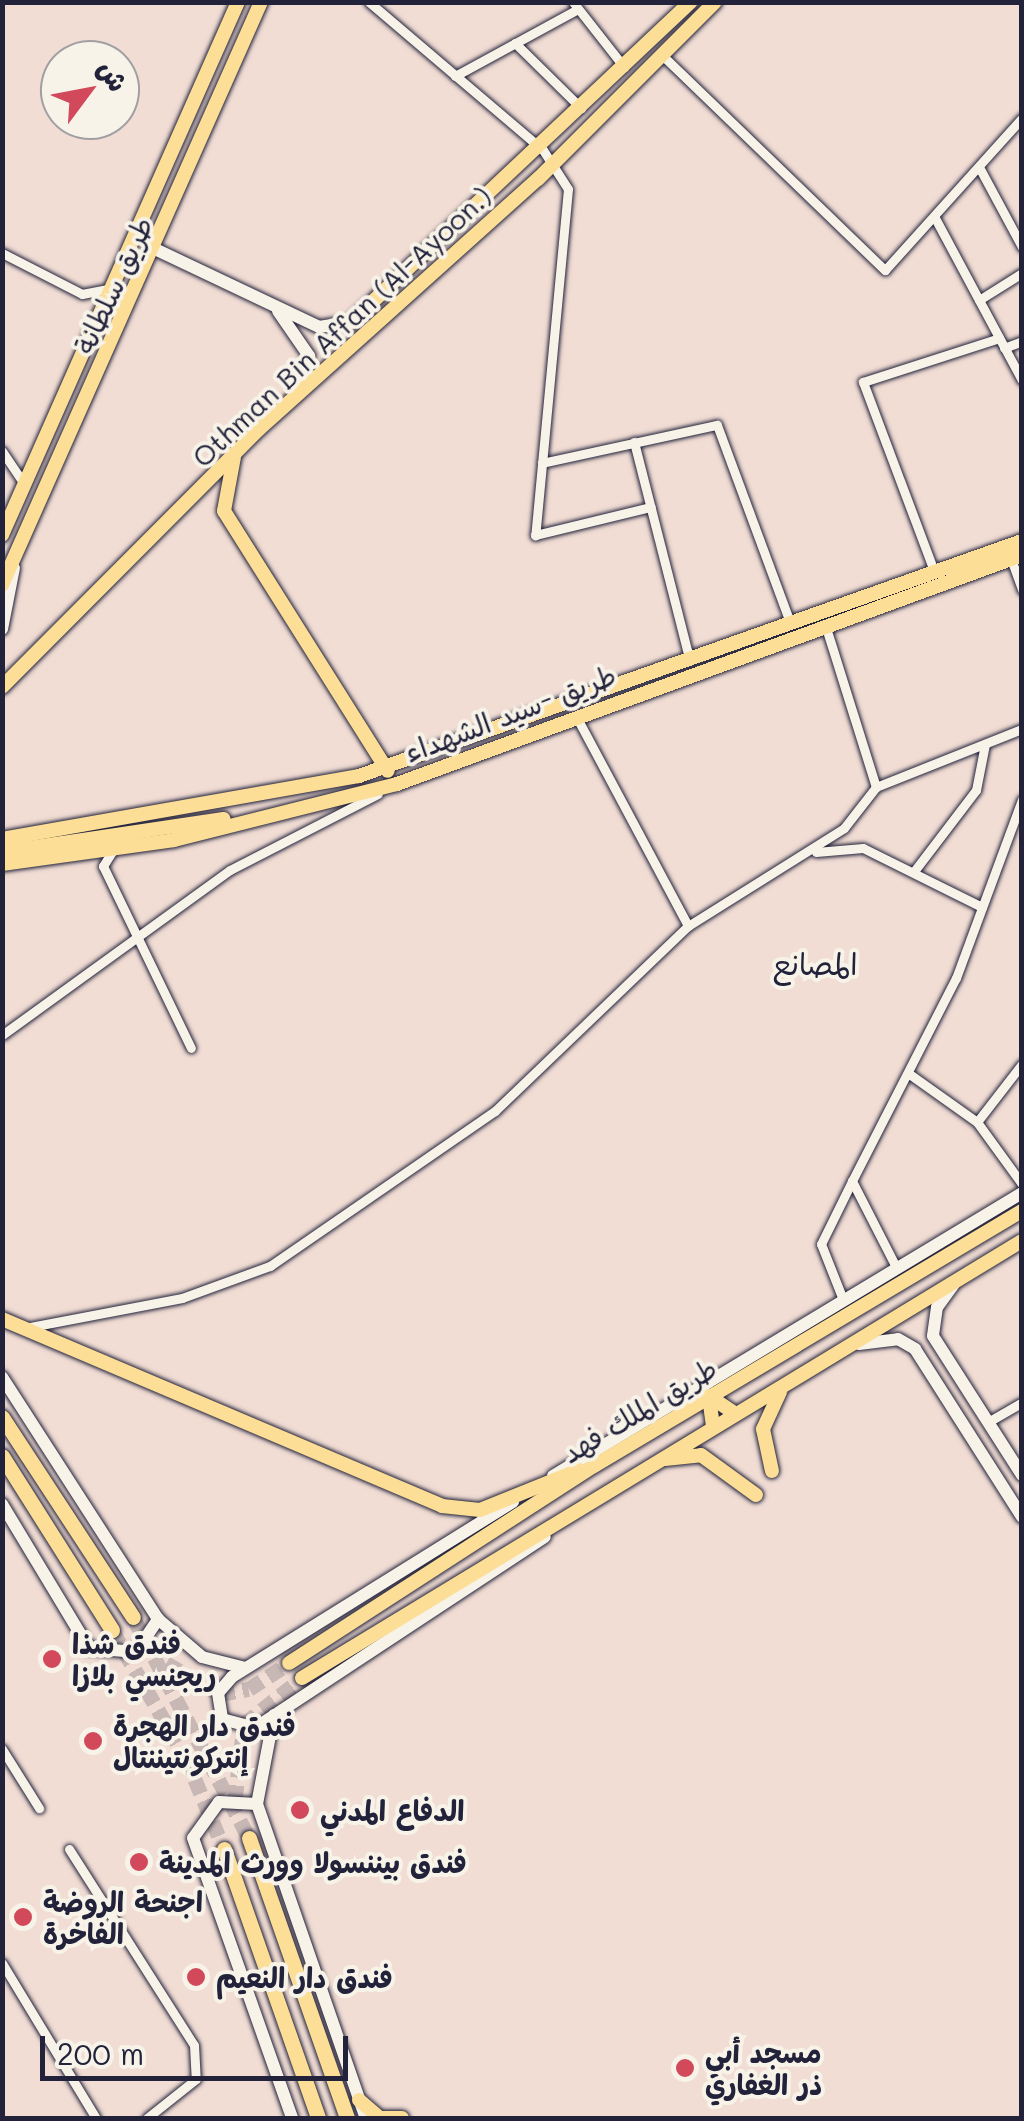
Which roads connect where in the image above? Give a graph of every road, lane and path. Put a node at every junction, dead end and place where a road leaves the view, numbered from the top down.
1 (238, 2) edge
2 (261, 2) edge
3 (369, 2) edge
4 (715, 2) edge
5 (684, 5) edge
6 (576, 6) edge
7 (516, 43) junction
8 (662, 55) junction
9 (625, 68) junction
10 (455, 76) junction
11 (583, 110) junction
12 (1022, 118) edge
13 (1011, 130) junction
14 (1022, 139) edge
15 (543, 150) junction
16 (554, 163) junction
17 (979, 167) junction
18 (934, 218) junction
19 (1022, 246) edge
20 (158, 250) junction
21 (2, 253) edge
22 (1022, 273) edge
23 (108, 289) junction
24 (978, 300) junction
25 (276, 309) junction
26 (351, 322) joint
27 (999, 338) junction
28 (1022, 341) edge
29 (1004, 348) junction
30 (1022, 380) edge
31 (294, 400) junction
32 (634, 442) junction
33 (2, 450) edge
34 (234, 454) junction
35 (542, 463) junction
36 (24, 484) junction
37 (650, 507) junction
38 (2, 535) edge
39 (1022, 541) edge
40 (16, 551) junction
41 (1016, 557) edge
42 (934, 571) junction
43 (2, 584) edge
44 (1022, 590) edge
45 (790, 622) junction
46 (825, 624) junction
47 (2, 629) edge
48 (689, 658) junction
49 (2, 688) edge
50 (574, 714) junction
51 (1022, 728) edge
52 (985, 744) junction
53 (385, 766) junction
54 (397, 784) junction
55 (876, 788) junction
56 (1022, 800) edge
57 (292, 807) junction
58 (2, 838) edge
59 (113, 850) junction
60 (2, 852) edge
61 (813, 852) junction
62 (2, 864) edge
63 (915, 870) junction
64 (982, 908) junction
65 (688, 926) junction
66 (139, 936) junction
67 (2, 1035) edge
68 (191, 1048) dead end
69 (1022, 1064) edge
70 (908, 1073) junction
71 (976, 1122) junction
72 (852, 1181) junction
73 (1022, 1184) edge
74 (1022, 1194) edge
75 (1022, 1211) edge
76 (1022, 1241) edge
77 (896, 1267) junction
78 (957, 1280) junction
79 (842, 1297) junction
80 (2, 1319) edge
81 (23, 1329) junction
82 (847, 1347) junction
83 (2, 1376) edge
84 (785, 1385) junction
85 (709, 1396) junction
86 (1022, 1402) edge
87 (736, 1414) junction
88 (2, 1417) edge
89 (656, 1419) junction
90 (988, 1422) junction
91 (712, 1426) junction
92 (2, 1456) edge
93 (649, 1463) junction
94 (594, 1466) junction
95 (772, 1471) dead end
96 (1022, 1474) edge
97 (552, 1477) junction
98 (603, 1490) junction
99 (756, 1495) dead end
100 (513, 1502) junction
101 (2, 1504) edge
102 (1022, 1517) edge
103 (133, 1616) tunnel mouth
104 (158, 1619) junction
105 (112, 1630) tunnel mouth
106 (289, 1663) tunnel mouth
107 (245, 1668) junction
108 (302, 1678) tunnel mouth
109 (274, 1715) junction
110 (2, 1749) edge
111 (257, 1804) junction
112 (39, 1808) dead end
113 (250, 1838) tunnel mouth
114 (69, 1849) dead end
115 (224, 1849) tunnel mouth
116 (4, 1968) edge
117 (360, 2100) junction
118 (402, 2116) edge
119 (96, 2118) edge
120 (147, 2118) edge
121 (292, 2118) edge
122 (318, 2118) edge
123 (347, 2118) edge
124 (366, 2118) edge

1 - 23 main road, طريق سلطانة
2 - 20 main road, طريق سلطانة
3 - 10 street
4 - 8 main road, Othman Bin Affan (Al-Ayoon.)
5 - 9 main road, Othman Bin Affan (Al-Ayoon.)
6 - 7 street
6 - 9 street
7 - 10 street
7 - 11 street
8 - 16 main road, Othman Bin Affan (Al-Ayoon.)
8 - 18 street
9 - 11 main road, Othman Bin Affan (Al-Ayoon.)
10 - 15 street
11 - 15 main road, Othman Bin Affan (Al-Ayoon.)
12 - 13 street
13 - 14 street
13 - 17 street
15 - 16 street
15 - 26 main road, Othman Bin Affan (Al-Ayoon.)
16 - 31 main road, Othman Bin Affan (Al-Ayoon.)
16 - 35 street
17 - 18 street
17 - 19 street
18 - 24 street
20 - 25 main road
20 - 40 main road, طريق سلطانة
21 - 23 street
22 - 24 street
23 - 36 main road, طريق سلطانة
24 - 27 street
25 - 26 main road
25 - 31 main road
27 - 29 street
27 - 42 street
28 - 29 street
29 - 30 street
31 - 34 main road, Othman Bin Affan (Al-Ayoon.)
32 - 35 street
32 - 37 street
32 - 45 street
33 - 36 street
34 - 49 main road, Othman Bin Affan (Al-Ayoon.)
34 - 53 main road
35 - 37 street
36 - 38 main road, طريق سلطانة
37 - 48 street
39 - 42 main road, طريق -سيد الشهداء
40 - 43 main road, طريق سلطانة
40 - 47 main road
41 - 44 street
41 - 46 main road, طريق -سيد الشهداء
42 - 45 main road, طريق -سيد الشهداء
45 - 48 main road, طريق -سيد الشهداء
46 - 50 main road, طريق -سيد الشهداء
46 - 55 street
48 - 53 main road, طريق -سيد الشهداء
50 - 54 main road, طريق -سيد الشهداء
50 - 65 street
51 - 52 street
52 - 55 street
52 - 63 street
53 - 54 main road
53 - 58 main road, طريق -سيد الشهداء
54 - 57 main road, طريق -سيد الشهداء
54 - 66 street
55 - 61 street
56 - 64 street
57 - 59 main road, طريق -سيد الشهداء
57 - 60 main road
59 - 62 main road, طريق -سيد الشهداء
59 - 66 street
61 - 63 street
61 - 65 street
63 - 64 street
64 - 70 street
65 - 81 street
66 - 67 street
66 - 68 street
69 - 71 street
70 - 71 street
70 - 72 street
71 - 73 street
72 - 77 street
72 - 79 street
74 - 77 main road
75 - 85 main road, طريق الملك فهد
76 - 78 main road, طريق الملك فهد
77 - 79 main road
78 - 82 main road, طريق الملك فهد
78 - 90 main road
79 - 89 main road
80 - 81 main road
81 - 100 main road
82 - 84 main road, طريق الملك فهد
82 - 102 main road
83 - 104 main road
84 - 87 main road, طريق الملك فهد
84 - 95 main road
85 - 87 main road
85 - 89 main road, طريق الملك فهد
85 - 91 main road
86 - 90 street
87 - 91 main road, طريق الملك فهد
88 - 103 highway
89 - 94 main road, طريق الملك فهد
89 - 97 main road
90 - 96 main road
91 - 93 main road, طريق الملك فهد
92 - 105 highway
93 - 98 main road, طريق الملك فهد
93 - 99 main road
94 - 97 main road
94 - 106 main road, طريق الملك فهد
97 - 100 main road
98 - 108 main road, طريق الملك فهد
98 - 109 main road
100 - 107 main road
101 - 104 main road
104 - 107 main road
107 - 109 main road
109 - 111 main road
110 - 112 street
111 - 117 main road
111 - 121 main road
113 - 123 highway
114 - 120 street
115 - 122 highway
116 - 119 street
117 - 118 main road
117 - 124 main road

